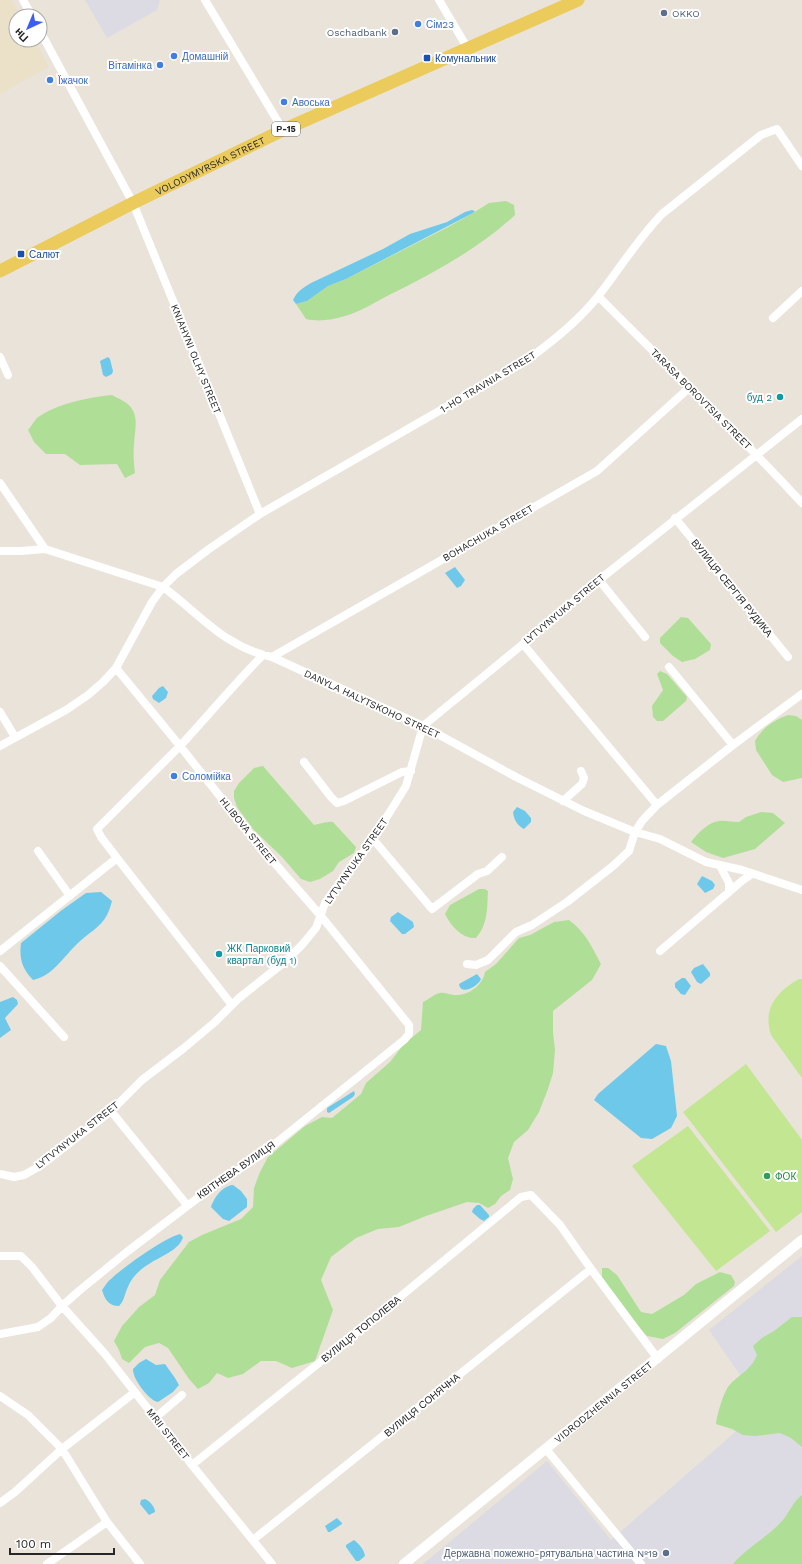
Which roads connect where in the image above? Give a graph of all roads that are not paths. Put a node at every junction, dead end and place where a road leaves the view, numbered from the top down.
1 (205, 0) edge
2 (439, 0) edge
3 (578, 0) edge
4 (48, 45) edge
5 (468, 48) junction
6 (283, 130) junction
7 (802, 166) edge
8 (133, 203) junction
9 (0, 271) edge
10 (802, 291) edge
11 (598, 296) junction
12 (773, 318) dead end
13 (0, 357) edge
14 (8, 375) dead end
15 (689, 388) junction
16 (802, 419) edge
17 (757, 454) junction
18 (0, 483) edge
19 (802, 503) edge
20 (260, 514) junction
21 (675, 518) junction
22 (45, 549) junction
23 (0, 551) edge
24 (599, 580) junction
25 (163, 587) junction
26 (645, 637) dead end
27 (523, 644) junction
28 (263, 655) junction
29 (272, 657) junction
30 (788, 657) dead end
31 (669, 667) dead end
32 (116, 668) junction
33 (802, 694) edge
34 (0, 712) edge
35 (423, 726) junction
36 (15, 737) junction
37 (733, 745) junction
38 (0, 746) edge
39 (180, 746) junction
40 (304, 762) dead end
41 (411, 771) junction
42 (581, 771) dead end
43 (563, 801) junction
44 (657, 805) junction
45 (635, 832) junction
46 (373, 839) junction
47 (38, 851) dead end
48 (502, 857) dead end
49 (117, 858) junction
50 (720, 866) junction
51 (752, 874) junction
52 (802, 890) edge
53 (729, 892) junction
54 (70, 896) junction
55 (321, 916) junction
56 (0, 951) edge
57 (660, 951) dead end
58 (467, 964) dead end
59 (0, 966) edge
60 (232, 1005) junction
61 (409, 1034) joint
62 (64, 1037) dead end
63 (111, 1111) junction
64 (0, 1174) edge
65 (187, 1205) junction
66 (802, 1240) edge
67 (0, 1256) edge
68 (591, 1269) junction
69 (62, 1306) junction
70 (0, 1334) edge
71 (658, 1359) junction
72 (135, 1392) junction
73 (182, 1395) dead end
74 (0, 1396) edge
75 (155, 1418) junction
76 (62, 1449) junction
77 (546, 1449) junction
78 (192, 1465) junction
79 (0, 1503) edge
80 (107, 1522) junction
81 (253, 1540) junction
82 (47, 1564) edge
83 (140, 1564) edge
84 (272, 1564) edge
85 (404, 1564) edge
86 (641, 1564) edge

1 - 6 street
2 - 5 street
3 - 5 main road, VOLODYMYRSKA STREET / Р-15
4 - 8 street, KNIAHYNI OLHY STREET
5 - 6 main road, VOLODYMYRSKA STREET / Р-15
6 - 8 main road, VOLODYMYRSKA STREET / Р-15
7 - 11 street, 1-HO TRAVNIA STREET
8 - 9 main road, VOLODYMYRSKA STREET / Р-15
8 - 20 street, KNIAHYNI OLHY STREET
10 - 12 street
11 - 15 street, TARASA BOROVTSIA STREET
11 - 20 street, 1-HO TRAVNIA STREET
13 - 14 street
15 - 17 street, TARASA BOROVTSIA STREET
15 - 29 street, BOHACHUKA STREET
16 - 17 street, LYTVYNYUKA STREET
17 - 19 street, TARASA BOROVTSIA STREET
17 - 21 street, LYTVYNYUKA STREET
18 - 22 street
20 - 25 street, 1-HO TRAVNIA STREET
21 - 24 street, LYTVYNYUKA STREET
21 - 30 street, ВУЛИЦЯ СЕРГІЯ РУДИКА
22 - 23 street
22 - 25 street, DANYLA HALYTSKOHO STREET
24 - 26 street
24 - 27 street, LYTVYNYUKA STREET
25 - 28 street, DANYLA HALYTSKOHO STREET
25 - 32 street, 1-HO TRAVNIA STREET
27 - 35 street, LYTVYNYUKA STREET
27 - 44 street
28 - 29 street, DANYLA HALYTSKOHO STREET
28 - 39 street
29 - 35 street, DANYLA HALYTSKOHO STREET
31 - 37 street
32 - 36 street, 1-HO TRAVNIA STREET
32 - 39 street, HLIBOVA STREET
33 - 37 street
34 - 36 street
35 - 41 street, LYTVYNYUKA STREET
35 - 43 street, DANYLA HALYTSKOHO STREET
36 - 38 street, 1-HO TRAVNIA STREET
37 - 44 street
39 - 49 street
39 - 55 street, HLIBOVA STREET
40 - 41 street
41 - 46 street, LYTVYNYUKA STREET
42 - 43 street
43 - 45 street, DANYLA HALYTSKOHO STREET
44 - 45 street
45 - 50 street, DANYLA HALYTSKOHO STREET
45 - 58 street
46 - 48 street
46 - 55 street, LYTVYNYUKA STREET
47 - 54 street
49 - 54 street
49 - 60 street
50 - 51 street, DANYLA HALYTSKOHO STREET
50 - 53 street
51 - 52 street, DANYLA HALYTSKOHO STREET
51 - 53 street
53 - 57 street
54 - 56 street
55 - 60 street, LYTVYNYUKA STREET
55 - 61 street, HLIBOVA STREET
59 - 62 street
60 - 63 street, LYTVYNYUKA STREET
61 - 65 street, КВІТНЕВА ВУЛИЦЯ
63 - 64 street, LYTVYNYUKA STREET
63 - 65 street
65 - 69 street, КВІТНЕВА ВУЛИЦЯ
66 - 71 street, VIDRODZHENNIA STREET
67 - 69 street, MRII STREET
68 - 71 street
68 - 78 street, ВУЛИЦЯ ТОПОЛЕВА
68 - 81 street, ВУЛИЦЯ СОНЯЧНА
69 - 70 street, КВІТНЕВА ВУЛИЦЯ
69 - 72 street, MRII STREET
71 - 77 street, VIDRODZHENNIA STREET
72 - 75 street, MRII STREET
72 - 76 street
73 - 75 street
74 - 76 street
75 - 78 street, MRII STREET
76 - 79 street
76 - 80 street
77 - 85 street, VIDRODZHENNIA STREET
77 - 86 street
78 - 81 street, MRII STREET
80 - 82 street
80 - 83 street
81 - 84 street, MRII STREET

